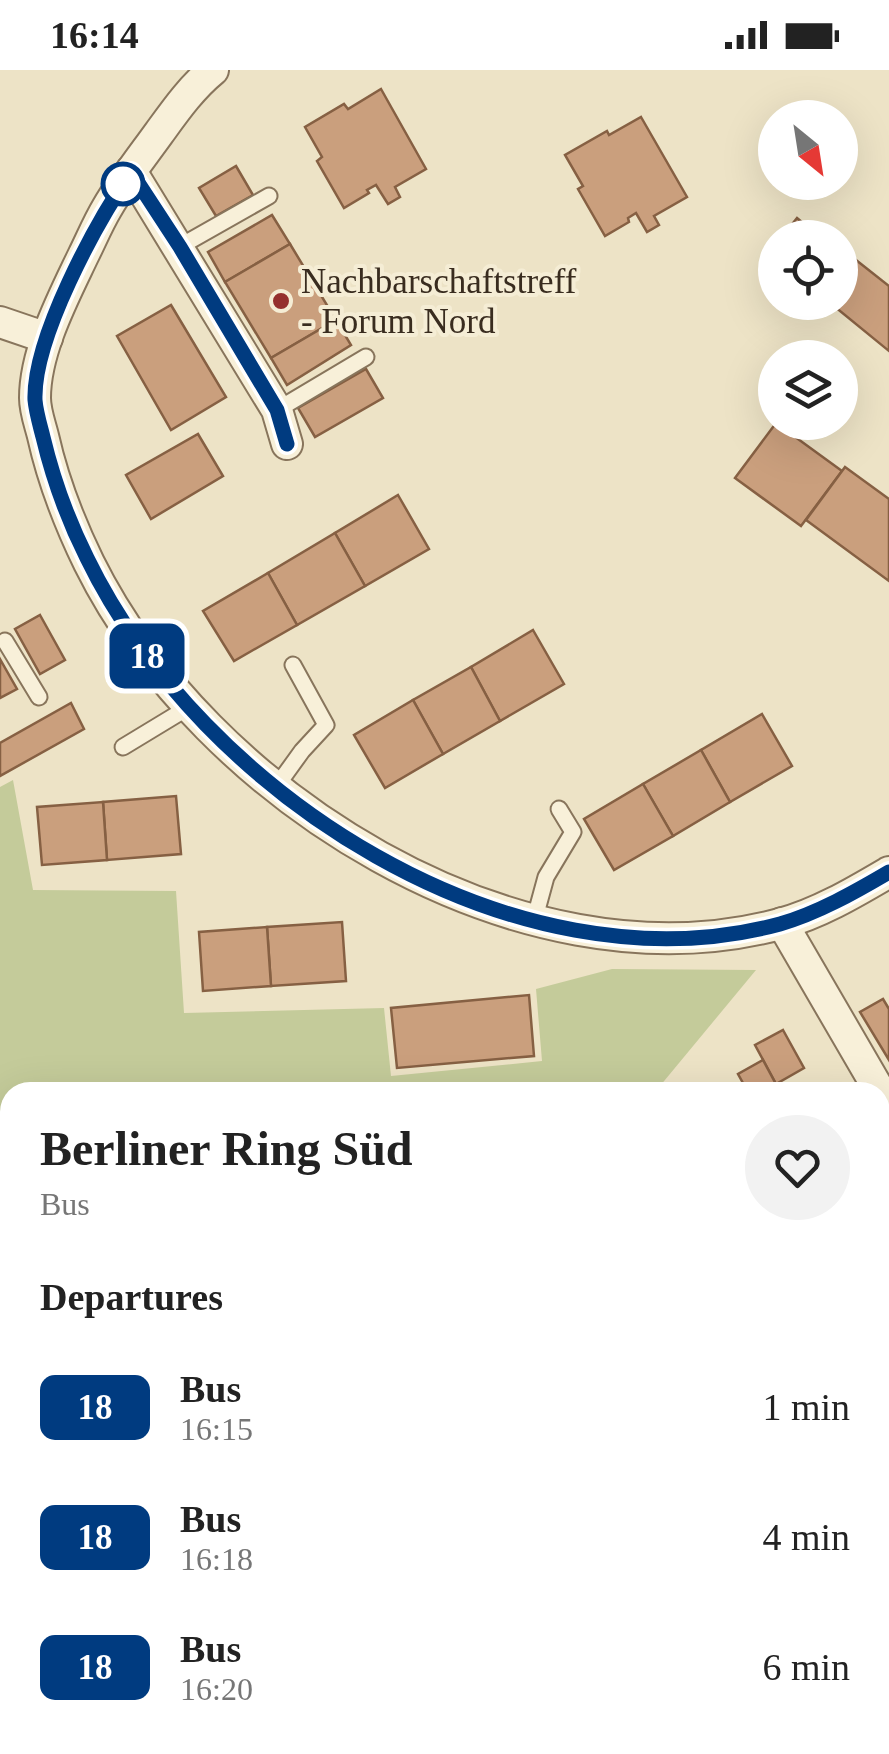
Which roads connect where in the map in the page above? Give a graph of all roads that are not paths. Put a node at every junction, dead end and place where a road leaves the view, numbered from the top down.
1 (213, 70) edge
2 (131, 172) junction
3 (270, 196) dead end
4 (180, 247) junction
5 (0, 322) edge
6 (46, 338) junction
7 (366, 357) dead end
8 (277, 410) junction
9 (287, 444) dead end
10 (6, 641) dead end
11 (293, 665) dead end
12 (39, 696) dead end
13 (189, 707) junction
14 (123, 747) dead end
15 (276, 787) junction
16 (558, 809) dead end
17 (889, 872) edge
18 (534, 922) junction
19 (782, 924) junction
20 (874, 1082) edge

1 - 2 street
2 - 4 street
2 - 6 street
3 - 4 lane
4 - 8 street
5 - 6 street
6 - 13 street
7 - 8 lane
8 - 9 street
10 - 12 lane
11 - 15 lane
13 - 14 lane
13 - 15 street
15 - 18 street
16 - 18 lane
17 - 19 street
18 - 19 street
19 - 20 street

